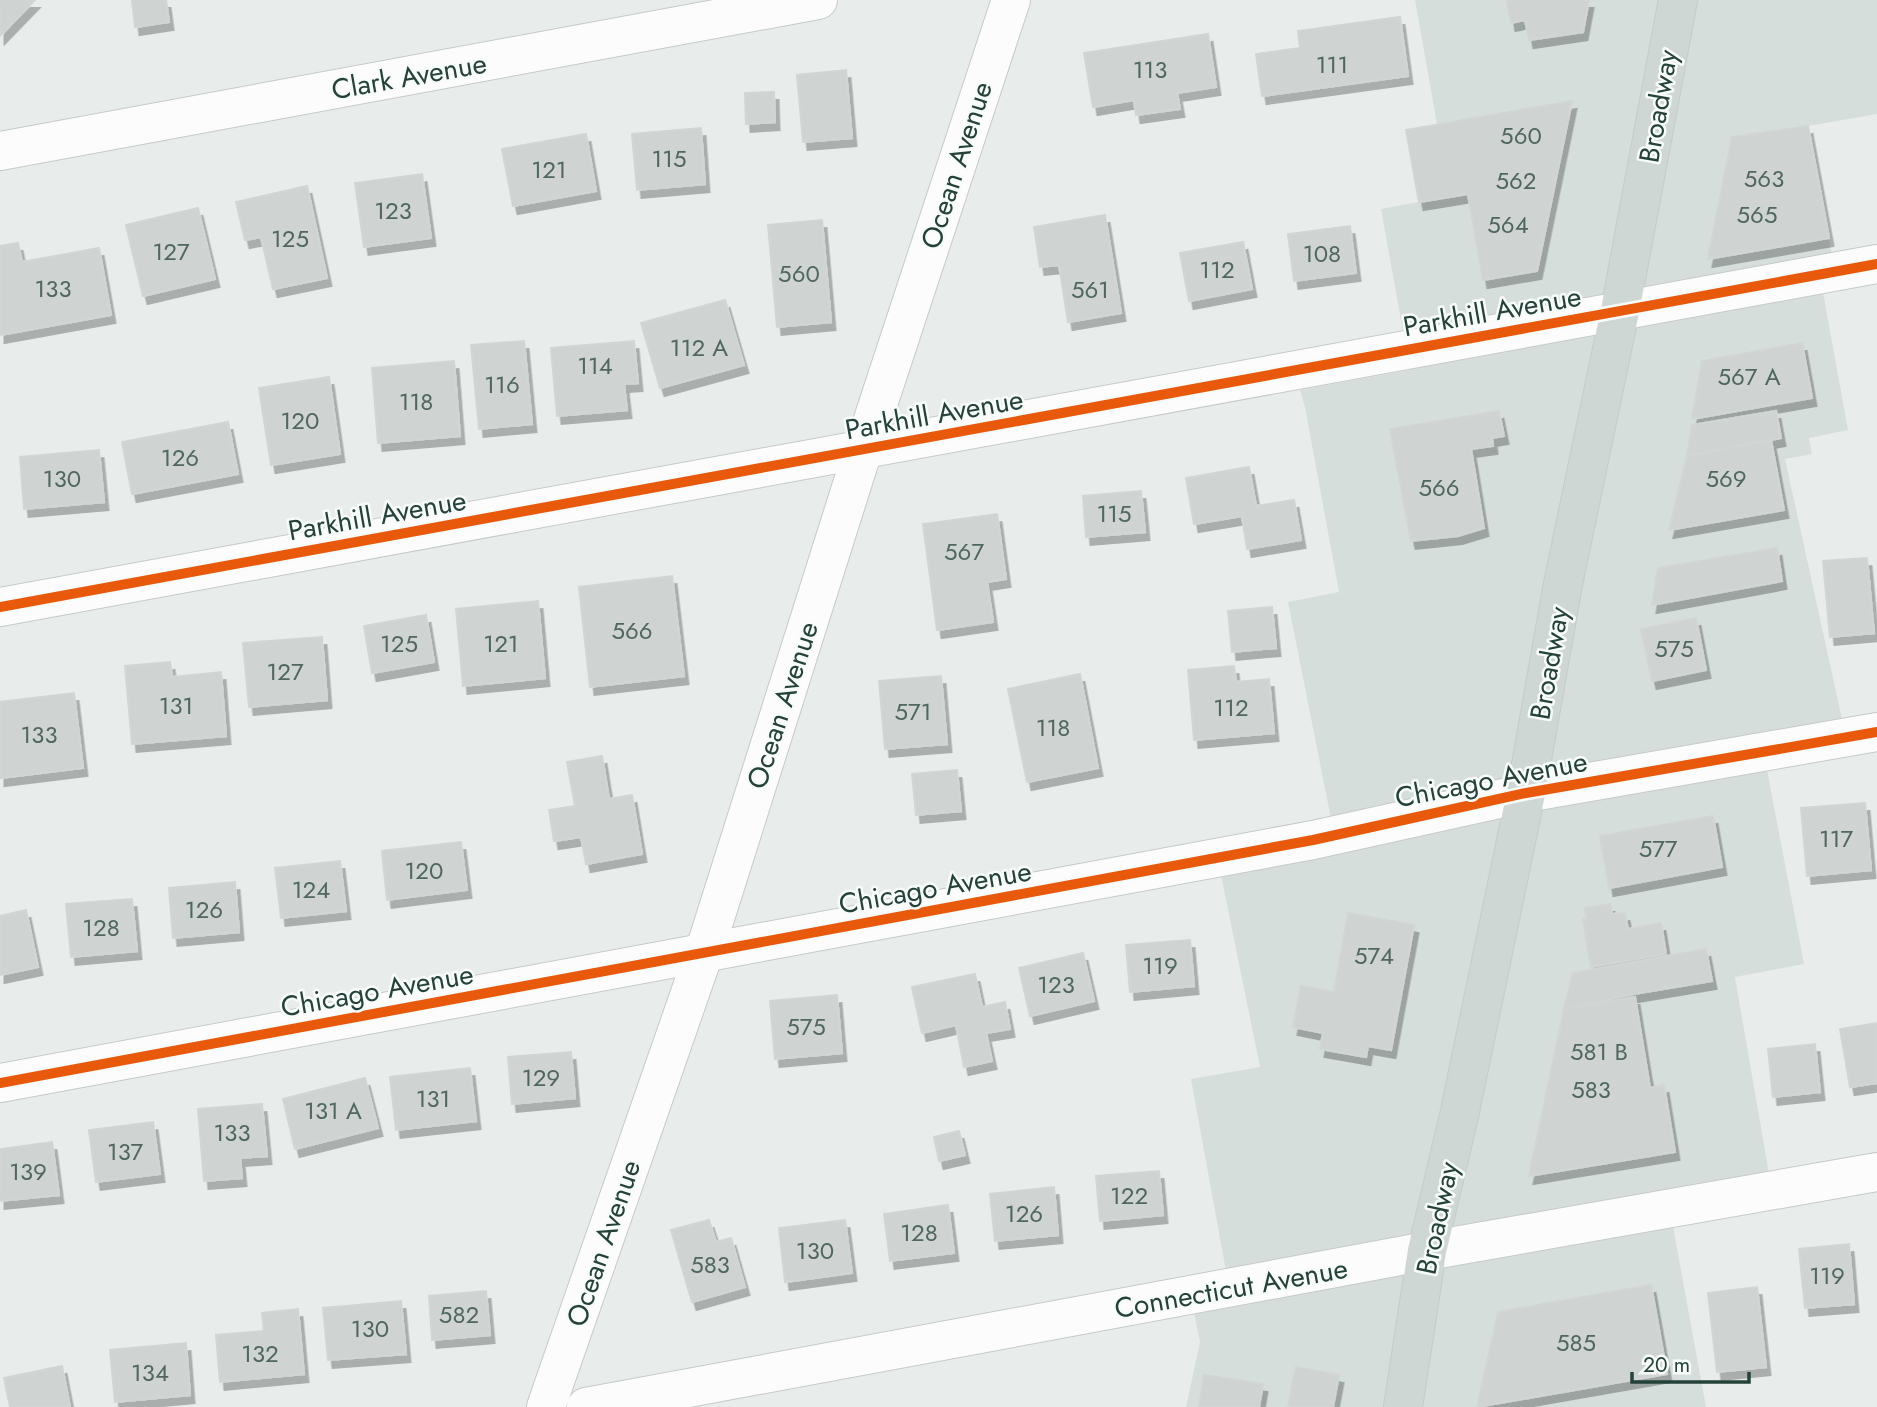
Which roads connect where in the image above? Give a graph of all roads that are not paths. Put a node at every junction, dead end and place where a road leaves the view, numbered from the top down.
1 (818, 0) edge
2 (1011, 0) edge
3 (1678, 0) edge
4 (0, 152) edge
5 (1877, 264) edge
6 (1620, 311) junction
7 (863, 450) junction
8 (0, 607) edge
9 (1877, 732) edge
10 (1526, 793) junction
11 (704, 953) junction
12 (0, 1083) edge
13 (1877, 1172) edge
14 (1427, 1251) junction
15 (546, 1407) edge
16 (586, 1407) edge
17 (1403, 1407) edge

1 - 4 street, Clark Avenue
2 - 7 street, Ocean Avenue
3 - 6 main road, Broadway
5 - 6 street, Parkhill Avenue
6 - 7 street, Parkhill Avenue
6 - 10 main road, Broadway
7 - 8 street, Parkhill Avenue
7 - 11 street, Ocean Avenue
9 - 10 street, Chicago Avenue
10 - 11 street, Chicago Avenue
10 - 14 main road, Broadway
11 - 12 street, Chicago Avenue
11 - 15 street, Ocean Avenue
13 - 14 street, Connecticut Avenue
14 - 16 street, Connecticut Avenue
14 - 17 main road, Broadway

